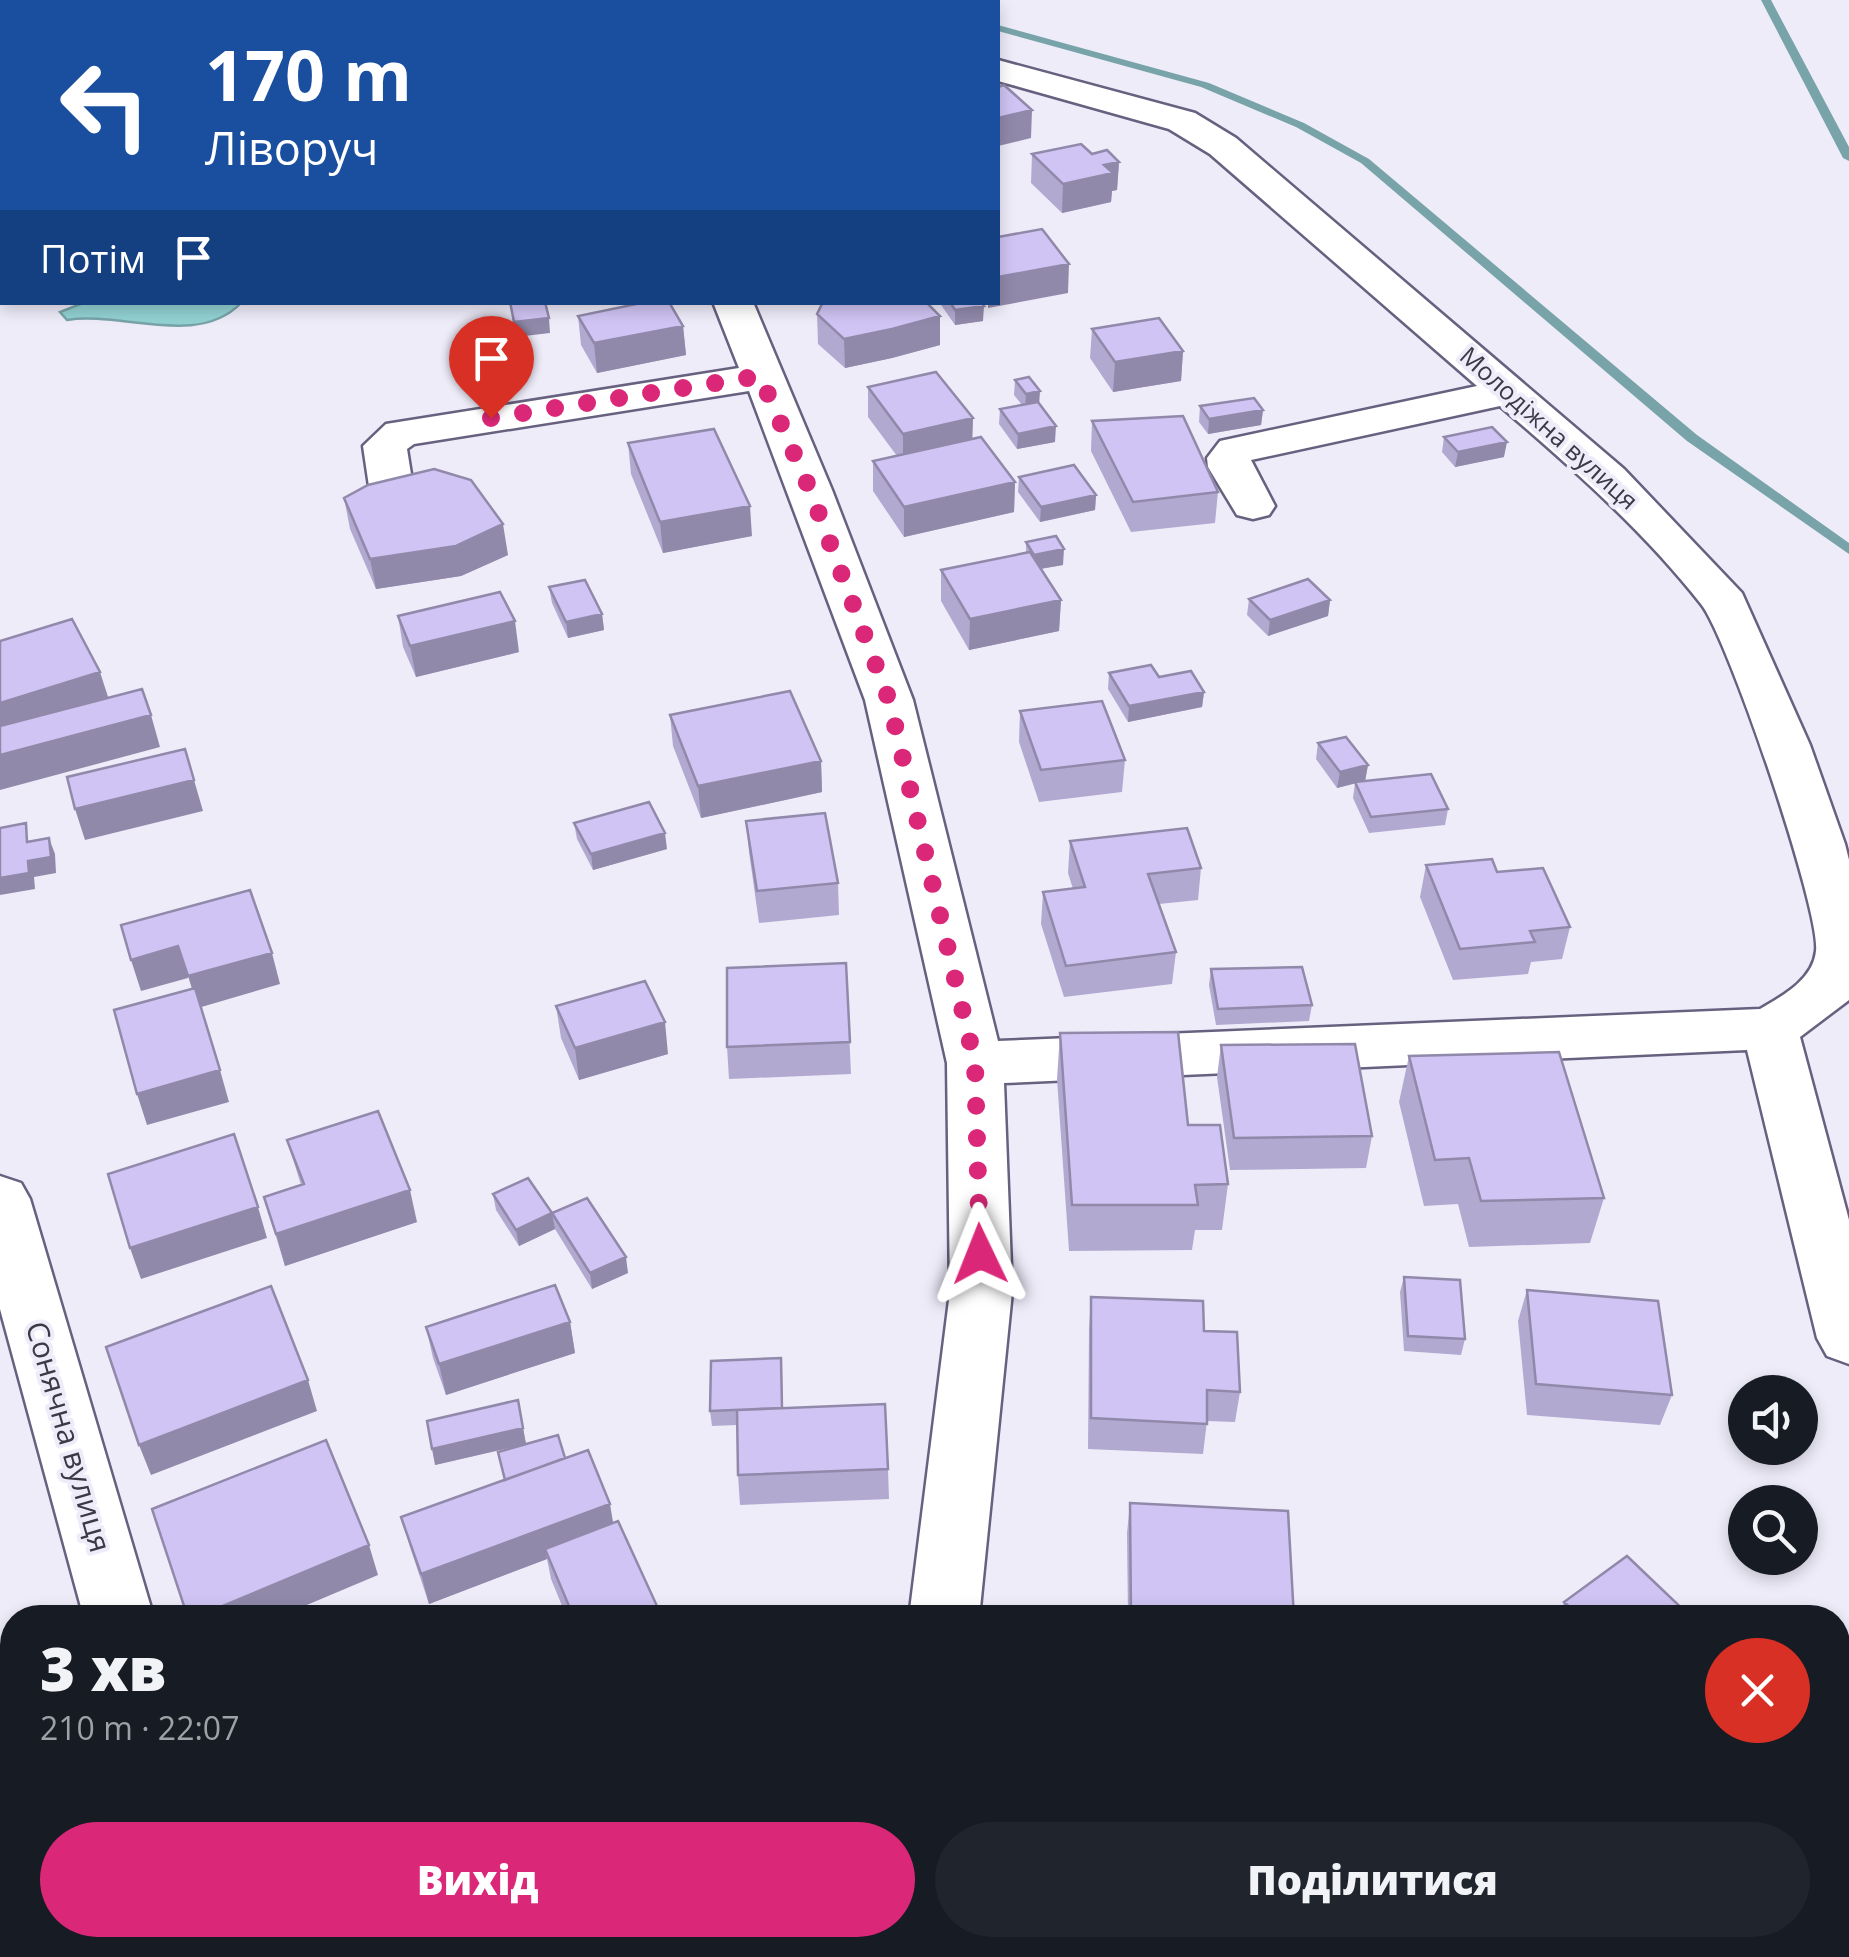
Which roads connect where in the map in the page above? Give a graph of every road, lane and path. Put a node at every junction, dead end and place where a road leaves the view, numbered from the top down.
1 (1000, 71) edge
2 (735, 305) edge
3 (760, 376) junction
4 (1510, 391) junction
5 (392, 493) edge
6 (1253, 506) dead end
7 (1770, 1029) junction
8 (975, 1063) junction
9 (0, 1198) edge
10 (1849, 1338) edge
11 (115, 1605) edge
12 (945, 1605) edge

1 - 4 street, Молодіжна вулиця
2 - 3 street
3 - 5 street
3 - 8 street
4 - 6 street
4 - 7 street, Молодіжна вулиця
7 - 8 street
7 - 10 street
8 - 12 street
9 - 11 street, Сонячна вулиця

